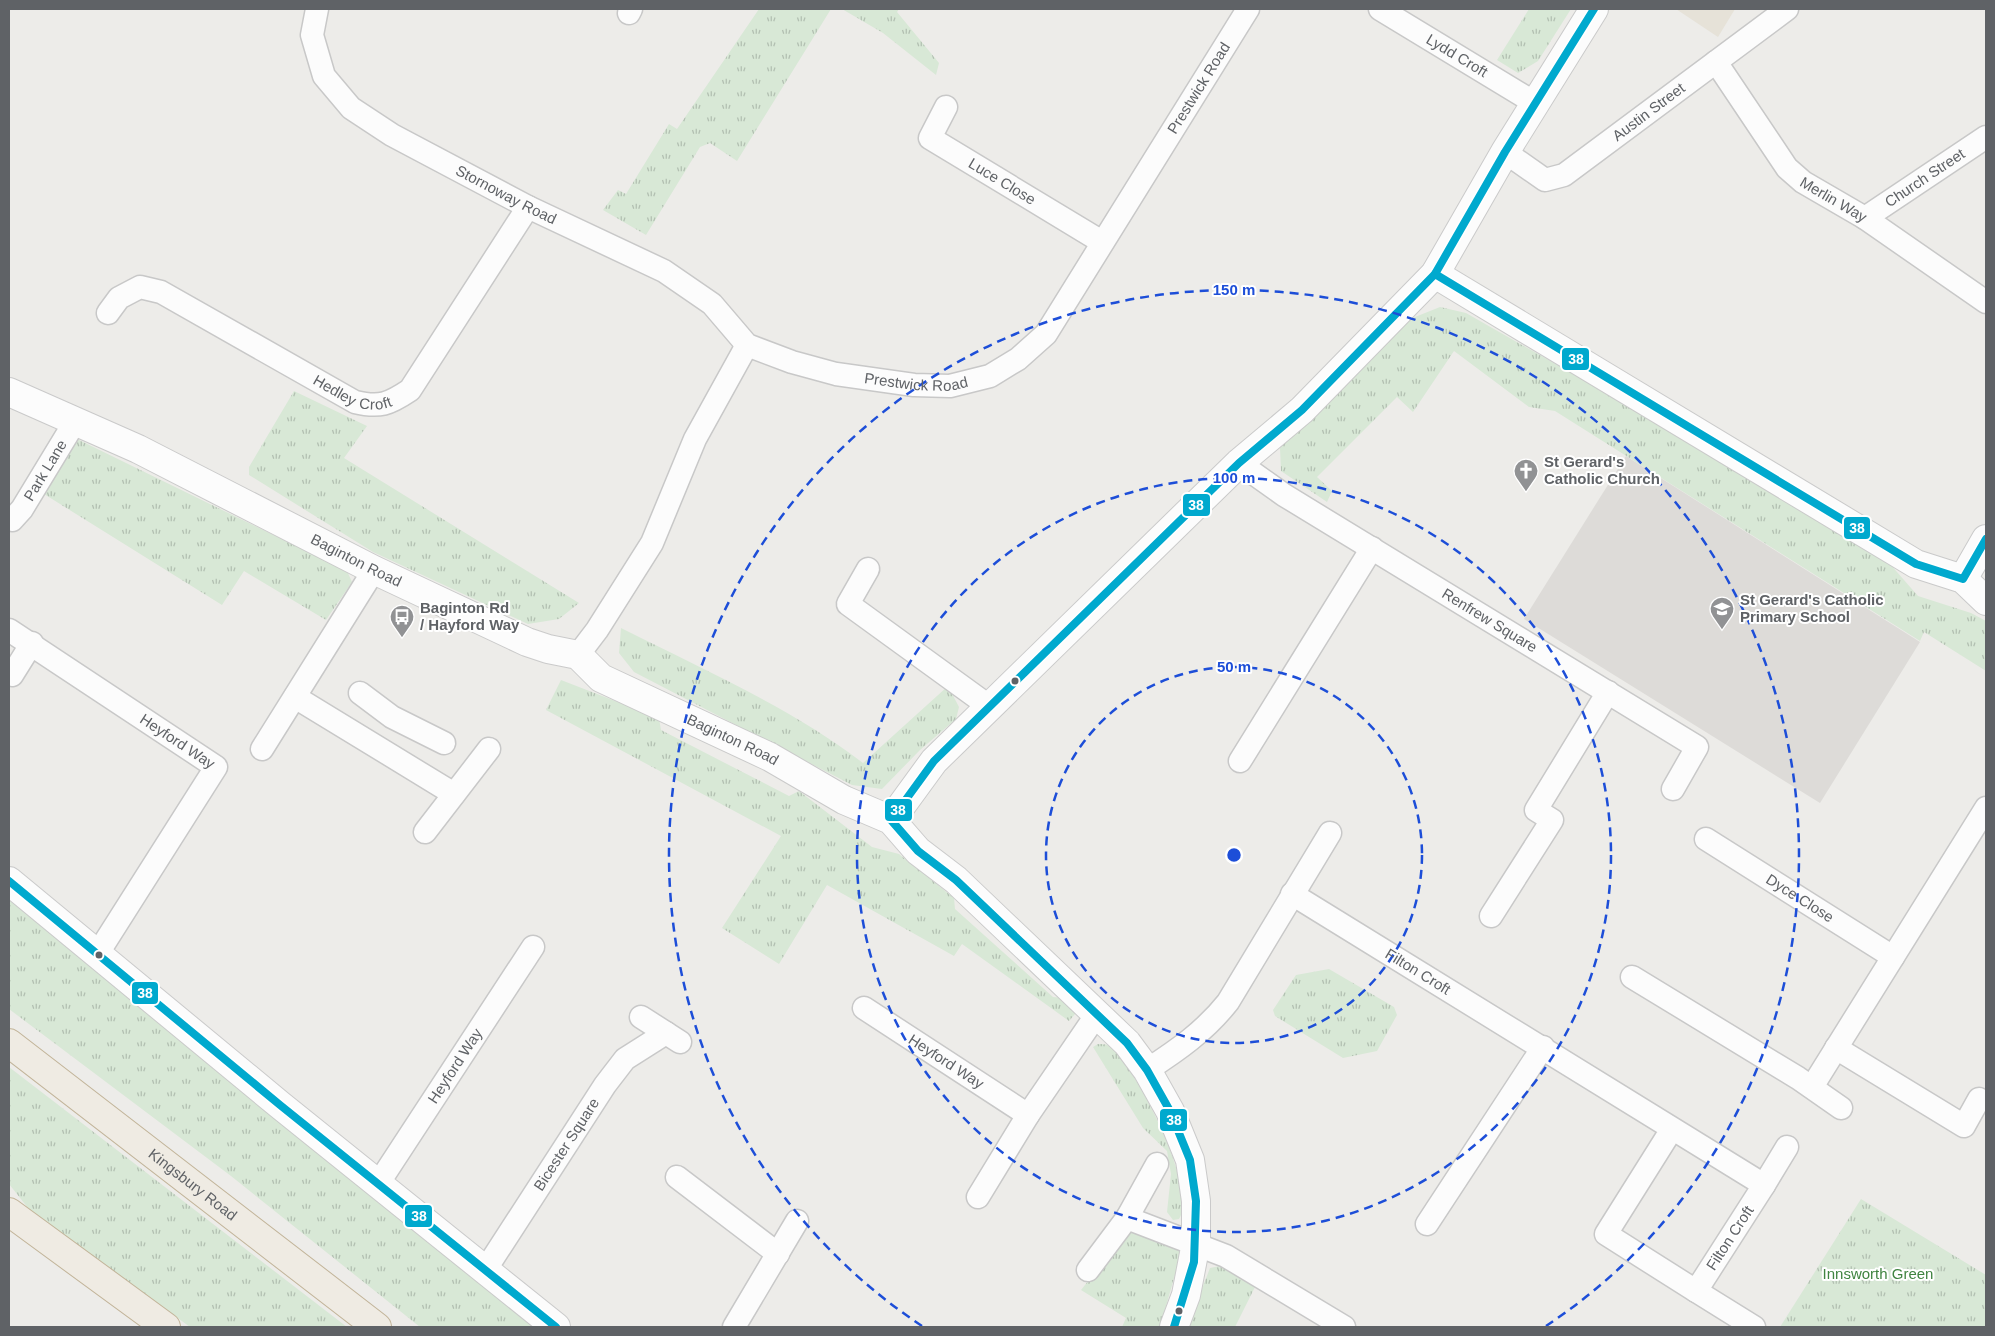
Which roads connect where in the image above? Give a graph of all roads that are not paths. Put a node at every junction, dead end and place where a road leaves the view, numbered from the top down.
1 (317, 9) edge
2 (1248, 9) edge
3 (1380, 9) edge
4 (1594, 9) edge
5 (1787, 9) edge
6 (1716, 62) junction
7 (1535, 103) junction
8 (946, 107) dead end
9 (1986, 137) edge
10 (1506, 152) junction
11 (528, 207) junction
12 (1865, 218) junction
13 (1102, 242) junction
14 (1435, 274) junction
15 (1986, 302) edge
16 (108, 313) dead end
17 (747, 345) junction
18 (9, 392) edge
19 (76, 420) junction
20 (1239, 463) junction
21 (12, 520) dead end
22 (1986, 539) edge
23 (1372, 548) junction
24 (868, 569) dead end
25 (374, 570) junction
26 (1963, 579) junction
27 (1986, 601) edge
28 (9, 630) edge
29 (32, 643) junction
30 (578, 655) junction
31 (12, 675) dead end
32 (1608, 692) junction
33 (360, 693) dead end
34 (295, 697) junction
35 (990, 707) junction
36 (392, 717) junction
37 (444, 743) dead end
38 (262, 749) dead end
39 (379, 749) junction
40 (489, 749) dead end
41 (1240, 761) dead end
42 (1673, 789) dead end
43 (454, 794) junction
44 (1986, 808) edge
45 (891, 820) junction
46 (425, 832) dead end
47 (1330, 833) dead end
48 (1706, 839) dead end
49 (9, 881) edge
50 (1292, 894) junction
51 (1491, 916) dead end
52 (533, 947) dead end
53 (98, 954) junction
54 (1893, 957) junction
55 (1632, 976) dead end
56 (864, 1008) dead end
57 (1097, 1014) junction
58 (641, 1017) dead end
59 (9, 1043) edge
60 (1543, 1047) junction
61 (1836, 1048) junction
62 (1148, 1070) junction
63 (1812, 1087) junction
64 (1979, 1099) dead end
65 (1841, 1108) dead end
66 (1028, 1115) junction
67 (1672, 1129) junction
68 (1787, 1147) dead end
69 (1157, 1164) dead end
70 (677, 1177) dead end
71 (378, 1184) junction
72 (1764, 1186) junction
73 (978, 1197) dead end
74 (9, 1212) edge
75 (1127, 1218) junction
76 (797, 1221) dead end
77 (1427, 1224) dead end
78 (1196, 1243) junction
79 (778, 1254) junction
80 (1088, 1270) dead end
81 (484, 1272) junction
82 (1696, 1291) junction
83 (166, 1327) edge
84 (377, 1327) edge
85 (556, 1327) edge
86 (734, 1327) edge
87 (1174, 1327) edge
88 (1344, 1327) edge
89 (1754, 1327) edge

1 - 11 street, Stornoway Road
2 - 13 street, Prestwick Road
3 - 7 street, Lydd Croft
4 - 7 street
5 - 6 street, Austin Street
6 - 10 street, Austin Street
6 - 12 street, Merlin Way
7 - 10 street
8 - 13 street, Luce Close
9 - 12 street, Church Street
10 - 14 street
11 - 16 street, Hedley Croft
11 - 17 street, Stornoway Road
12 - 15 street, Merlin Way
13 - 17 street, Prestwick Road
14 - 20 street
14 - 26 street
17 - 30 street
18 - 19 street, Baginton Road
19 - 21 street, Park Lane
19 - 25 street, Baginton Road
20 - 23 street, Renfrew Square
20 - 35 street
22 - 26 street
23 - 32 street, Renfrew Square
23 - 41 street
24 - 35 street
25 - 30 street, Baginton Road
25 - 34 street
26 - 27 street
28 - 29 street, Heyford Way
29 - 31 street
29 - 53 street, Heyford Way
30 - 45 street, Baginton Road
32 - 42 street, Renfrew Square
32 - 51 street
33 - 36 street
34 - 38 street
34 - 39 street
35 - 45 street
36 - 37 street
36 - 39 street
39 - 43 street
40 - 43 street
43 - 46 street
44 - 54 street
45 - 57 street, Baginton Road
47 - 50 street
48 - 54 street, Dyce Close
49 - 53 street
50 - 60 street, Filton Croft
50 - 62 street
52 - 71 street, Heyford Way
53 - 71 street
54 - 61 street
55 - 63 street
56 - 66 street, Heyford Way
57 - 62 street, Baginton Road
57 - 66 street
58 - 81 street, Bicester Square
59 - 84 highway, Kingsbury Road
60 - 67 street, Filton Croft
60 - 77 street
61 - 63 street
61 - 64 street
62 - 78 street, Baginton Road
63 - 65 street
66 - 73 street
67 - 72 street, Filton Croft
67 - 82 street
68 - 72 street, Filton Croft
69 - 75 street
70 - 79 street
71 - 81 street
72 - 82 street, Filton Croft
74 - 83 highway
75 - 78 street
75 - 80 street
76 - 79 street
78 - 87 street, Baginton Road
78 - 88 street
79 - 86 street
81 - 85 street
82 - 89 street

